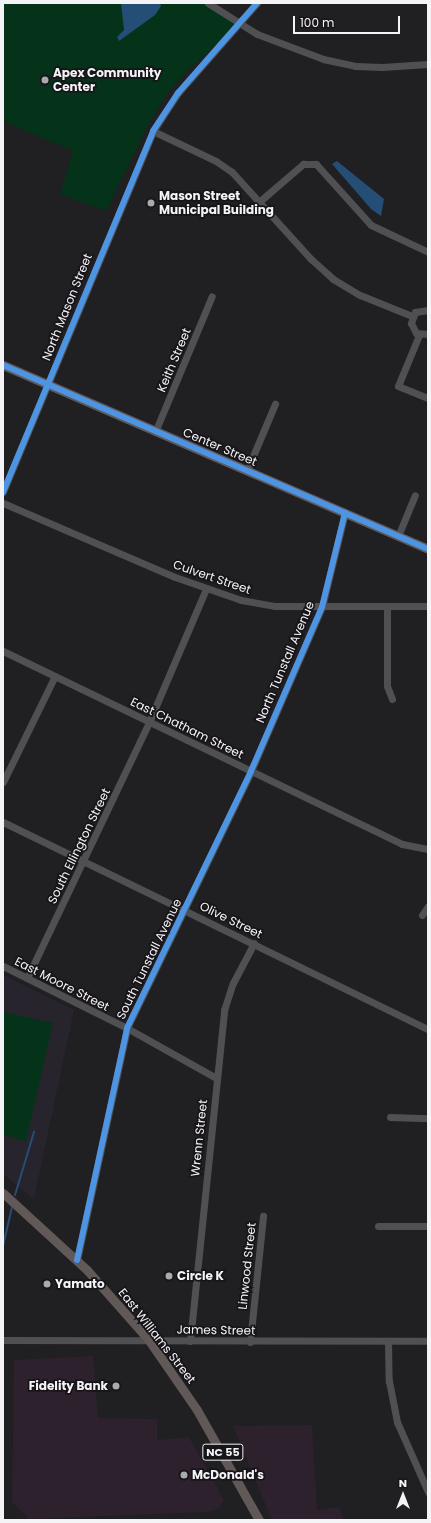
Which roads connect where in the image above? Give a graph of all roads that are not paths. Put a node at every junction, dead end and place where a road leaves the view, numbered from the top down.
1 (208, 3) edge
2 (257, 3) edge
3 (239, 24) junction
4 (428, 64) edge
5 (153, 131) junction
6 (260, 201) junction
7 (428, 252) edge
8 (212, 296) dead end
9 (428, 310) edge
10 (412, 316) junction
11 (428, 334) edge
12 (420, 335) junction
13 (3, 365) edge
14 (47, 384) junction
15 (428, 398) edge
16 (274, 404) dead end
17 (156, 432) junction
18 (247, 470) junction
19 (3, 492) edge
20 (415, 495) dead end
21 (3, 503) edge
22 (345, 513) junction
23 (398, 536) junction
24 (428, 549) edge
25 (206, 589) junction
26 (387, 606) junction
27 (428, 606) edge
28 (322, 607) junction
29 (3, 650) edge
30 (55, 676) junction
31 (392, 699) dead end
32 (149, 722) junction
33 (251, 771) junction
34 (3, 782) edge
35 (3, 822) edge
36 (428, 849) edge
37 (84, 861) junction
38 (428, 906) edge
39 (184, 910) junction
40 (422, 915) dead end
41 (254, 943) junction
42 (3, 966) edge
43 (27, 978) junction
44 (127, 1028) junction
45 (428, 1029) edge
46 (216, 1078) junction
47 (390, 1117) dead end
48 (428, 1118) edge
49 (3, 1193) edge
50 (263, 1216) dead end
51 (378, 1226) dead end
52 (428, 1226) edge
53 (77, 1260) junction
54 (148, 1339) junction
55 (3, 1340) edge
56 (190, 1341) junction
57 (428, 1341) edge
58 (250, 1342) junction
59 (388, 1342) junction
60 (428, 1492) edge
61 (259, 1520) edge

1 - 3 street
2 - 3 street, North Mason Street
3 - 4 street
3 - 5 street, North Mason Street
5 - 6 street
5 - 14 street, North Mason Street
6 - 7 street
6 - 10 street
8 - 17 street, Keith Street
9 - 10 street
10 - 12 street
11 - 12 street
12 - 15 street
13 - 14 main road, Center Street
14 - 17 main road, Center Street
14 - 19 street, North Mason Street
16 - 18 street
17 - 18 main road, Center Street
18 - 22 main road, Center Street
20 - 23 street
21 - 25 street, Culvert Street
22 - 23 main road, Center Street
22 - 28 street, North Tunstall Avenue
23 - 24 main road, Center Street
25 - 28 street, Culvert Street
25 - 32 street, South Ellington Street
26 - 27 street, Culvert Street
26 - 28 street, Culvert Street
26 - 31 street
28 - 33 street, North Tunstall Avenue
29 - 30 street, East Chatham Street
30 - 32 street, East Chatham Street
30 - 34 street
32 - 33 street, East Chatham Street
32 - 37 street, South Ellington Street
33 - 36 street, East Chatham Street
33 - 39 street, South Tunstall Avenue
35 - 37 street, Olive Street
37 - 39 street, Olive Street
37 - 43 street, South Ellington Street
38 - 40 street
39 - 41 street, Olive Street
39 - 44 street, South Tunstall Avenue
41 - 45 street, Olive Street
41 - 46 street, Wrenn Street
42 - 43 street, East Moore Street
43 - 44 street, East Moore Street
44 - 46 street, East Moore Street
44 - 53 street, South Tunstall Avenue
46 - 56 street, Wrenn Street
47 - 48 street
49 - 53 main road, East Williams Street / NC 55
50 - 58 street, Linwood Street
51 - 52 street
53 - 54 main road, East Williams Street / NC 55
54 - 55 street, James Street
54 - 56 street, James Street
54 - 61 main road, East Williams Street / NC 55
56 - 58 street, James Street
57 - 59 street, James Street
58 - 59 street, James Street
59 - 60 street

